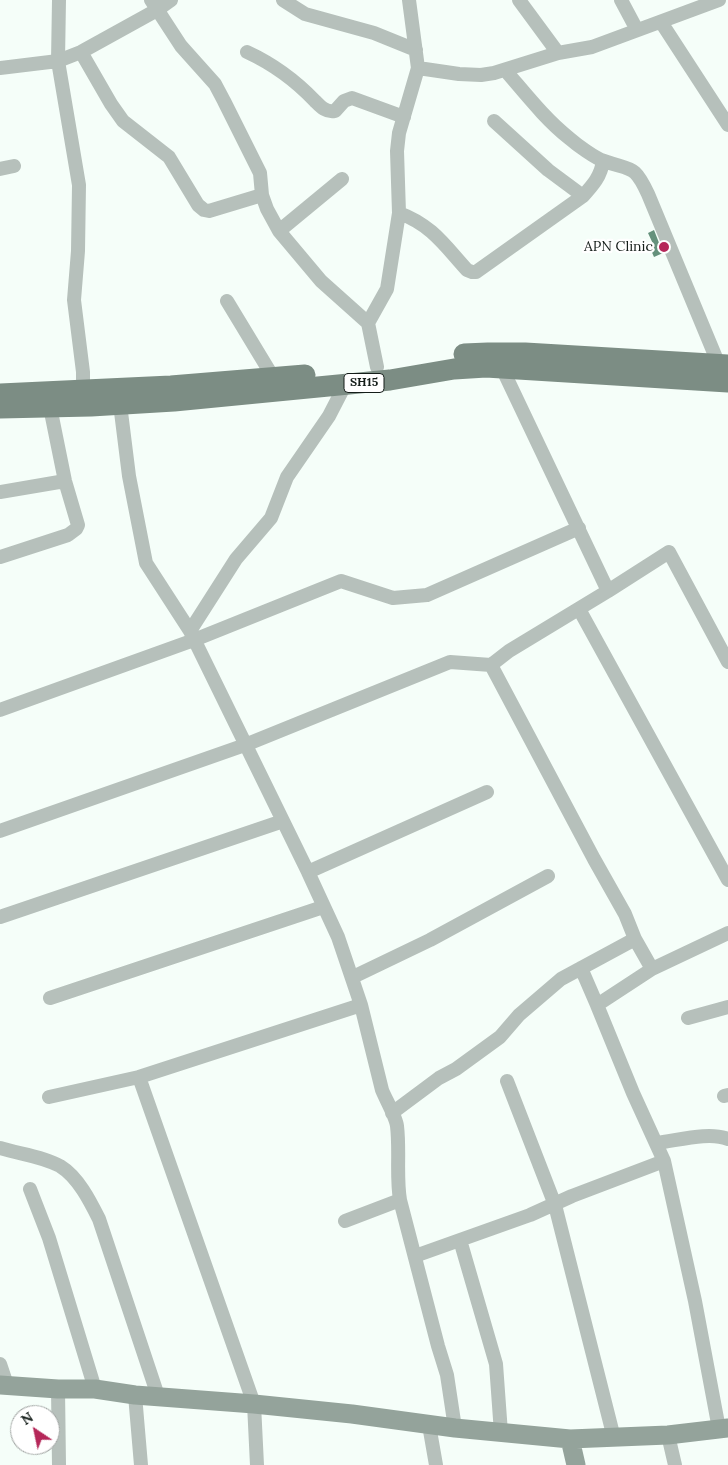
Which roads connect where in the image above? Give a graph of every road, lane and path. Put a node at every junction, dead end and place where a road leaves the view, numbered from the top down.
1 (59, 0) edge
2 (171, 0) edge
3 (283, 0) edge
4 (409, 0) edge
5 (519, 0) edge
6 (621, 0) edge
7 (717, 0) edge
8 (154, 5) edge
9 (661, 22) junction
10 (637, 30) junction
11 (416, 50) junction
12 (81, 52) junction
13 (247, 52) dead end
14 (558, 53) junction
15 (58, 61) junction
16 (0, 68) edge
17 (418, 68) junction
18 (505, 70) junction
19 (404, 117) junction
20 (494, 122) dead end
21 (728, 125) edge
22 (603, 161) junction
23 (14, 166) dead end
24 (0, 169) edge
25 (342, 179) dead end
26 (262, 195) junction
27 (583, 196) junction
28 (399, 213) junction
29 (279, 231) junction
30 (227, 301) dead end
31 (368, 323) junction
32 (377, 367) junction
33 (502, 368) junction
34 (725, 371) edge
35 (274, 377) junction
36 (344, 385) junction
37 (0, 394) edge
38 (83, 398) junction
39 (120, 404) junction
40 (50, 407) junction
41 (0, 408) edge
42 (65, 481) junction
43 (0, 492) edge
44 (579, 528) junction
45 (0, 557) edge
46 (608, 590) junction
47 (579, 609) junction
48 (192, 636) junction
49 (728, 662) edge
50 (491, 664) junction
51 (0, 710) edge
52 (245, 745) junction
53 (487, 792) dead end
54 (283, 821) junction
55 (0, 831) edge
56 (308, 872) junction
57 (548, 876) dead end
58 (728, 880) edge
59 (323, 906) junction
60 (0, 917) edge
61 (728, 933) edge
62 (635, 938) junction
63 (581, 968) junction
64 (652, 969) junction
65 (352, 977) junction
66 (50, 998) dead end
67 (361, 1005) junction
68 (597, 1005) junction
69 (728, 1007) edge
70 (688, 1018) dead end
71 (139, 1077) junction
72 (507, 1081) dead end
73 (49, 1097) dead end
74 (392, 1113) junction
75 (728, 1139) edge
76 (656, 1143) junction
77 (0, 1148) edge
78 (664, 1161) junction
79 (30, 1189) dead end
80 (400, 1200) junction
81 (555, 1205) junction
82 (345, 1221) dead end
83 (460, 1240) junction
84 (415, 1256) junction
85 (0, 1364) edge
86 (4, 1385) edge
87 (58, 1389) junction
88 (94, 1389) junction
89 (135, 1395) junction
90 (158, 1396) junction
91 (254, 1404) junction
92 (430, 1425) junction
93 (454, 1428) junction
94 (724, 1429) edge
95 (501, 1433) junction
96 (668, 1435) junction
97 (614, 1438) junction
98 (570, 1439) junction
99 (59, 1465) edge
100 (141, 1465) edge
101 (257, 1465) edge
102 (436, 1465) edge
103 (576, 1465) edge
104 (675, 1465) edge

1 - 15 street
2 - 8 street
3 - 11 street
4 - 11 street
5 - 14 street
6 - 10 street
7 - 9 street
8 - 12 street
8 - 26 street
9 - 10 street
9 - 21 street
10 - 14 street
11 - 17 street
12 - 15 street
12 - 26 street
13 - 19 street
14 - 18 street
15 - 16 street
15 - 38 street
17 - 18 street
17 - 19 street
18 - 22 street
19 - 28 street
20 - 27 street
22 - 27 street
22 - 34 street
23 - 24 street
25 - 29 street
26 - 29 street
27 - 28 street
28 - 31 street
29 - 31 street
30 - 35 street
31 - 32 street
32 - 34 main road, SH15
32 - 35 main road, SH15
33 - 34 main road, SH15
33 - 36 main road, SH15
33 - 44 street
35 - 38 main road, SH15
36 - 39 main road, SH15
36 - 48 street
37 - 38 main road, SH15
38 - 39 main road, SH15
38 - 40 main road, SH15
39 - 48 street
40 - 41 main road, SH15
40 - 42 street
42 - 43 street
42 - 45 street
44 - 46 street
44 - 48 street
46 - 47 street
46 - 49 street
47 - 50 street
47 - 58 street
48 - 51 street
48 - 52 street
50 - 52 street
50 - 62 street
52 - 54 street
52 - 55 street
53 - 56 street
54 - 56 street
54 - 60 street
56 - 59 street
57 - 65 street
59 - 65 street
59 - 66 street
61 - 64 street
62 - 63 street
62 - 64 street
63 - 68 street
63 - 74 street
64 - 68 street
65 - 67 street
67 - 71 street
67 - 74 street
68 - 76 street
69 - 70 street
71 - 73 street
71 - 91 street
72 - 81 street
74 - 80 street
75 - 76 street
76 - 78 street
77 - 90 street
78 - 81 street
78 - 94 street
79 - 88 street
80 - 82 street
80 - 84 street
81 - 83 street
81 - 97 street
83 - 84 street
83 - 95 street
84 - 93 street
85 - 86 street
86 - 87 street
87 - 88 street
87 - 99 street
88 - 89 street
89 - 90 street
89 - 100 street
90 - 91 street
91 - 92 street
91 - 101 street
92 - 93 street
92 - 102 street
93 - 95 street
94 - 96 street
95 - 98 street
96 - 97 street
96 - 104 street
97 - 98 street
98 - 103 street

